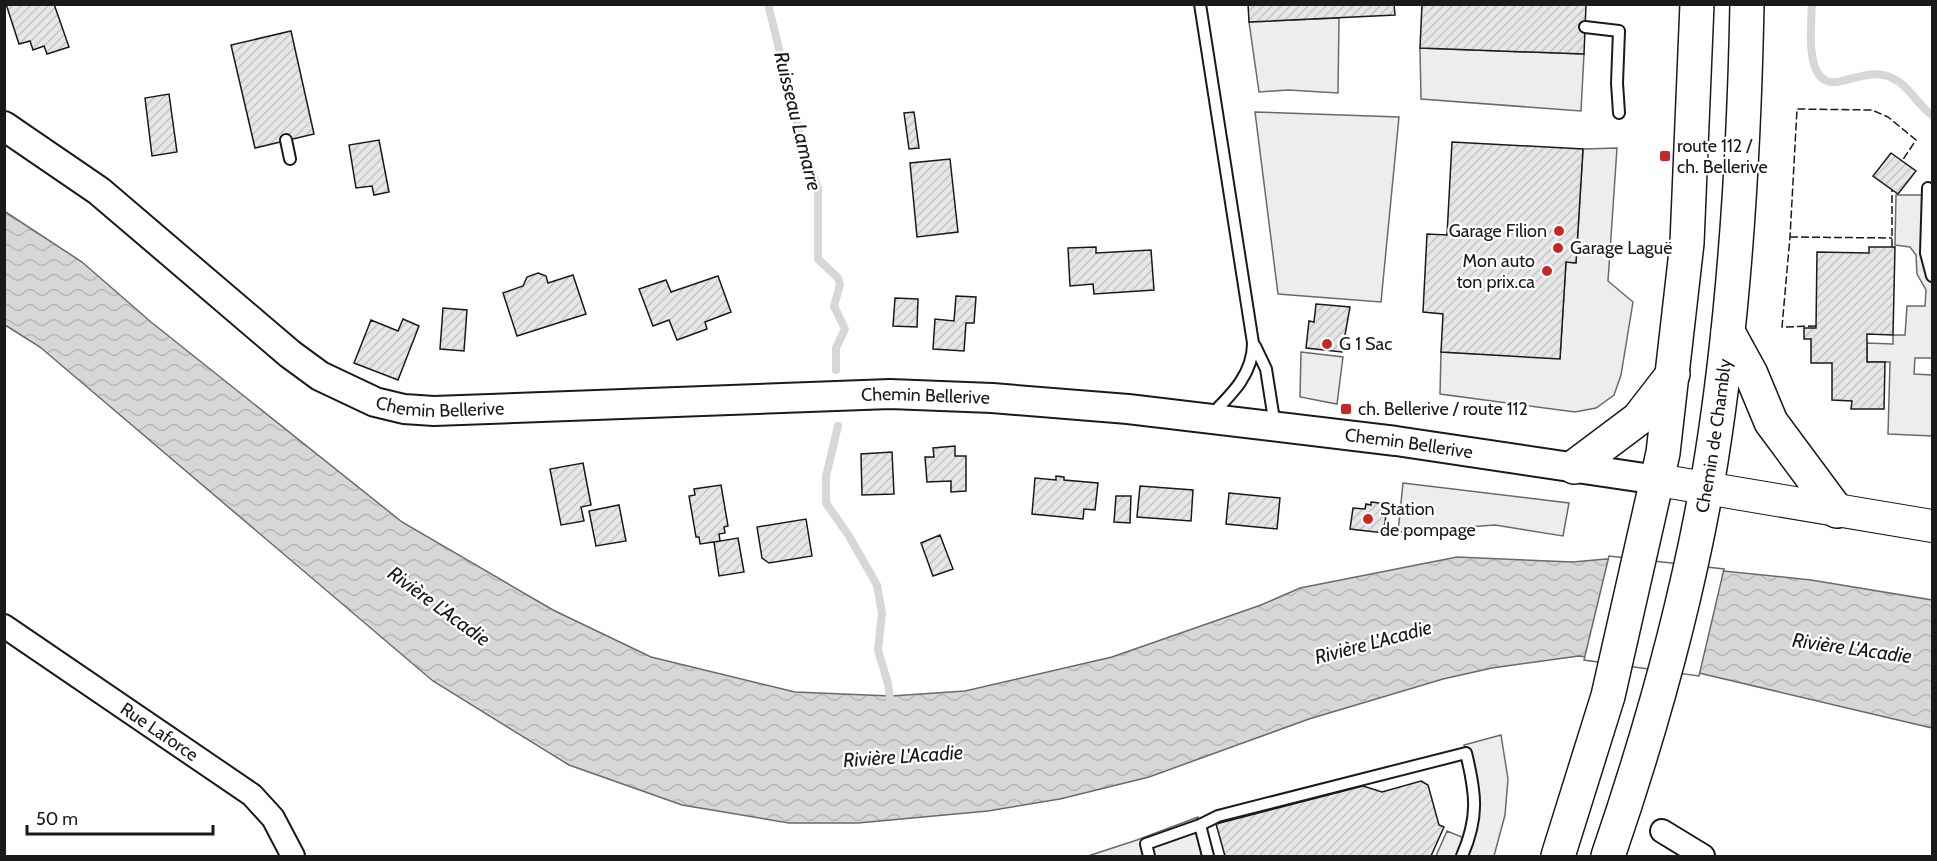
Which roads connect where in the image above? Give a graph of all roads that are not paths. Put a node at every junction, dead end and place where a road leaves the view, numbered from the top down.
1 (1200, 4) edge
2 (1697, 4) edge
3 (1747, 4) edge
4 (1585, 27) dead end
5 (1620, 113) dead end
6 (4, 126) edge
7 (286, 140) dead end
8 (290, 159) dead end
9 (1928, 188) dead end
10 (1932, 276) edge
11 (1728, 332) junction
12 (1253, 343) junction
13 (1674, 373) junction
14 (1207, 419) junction
15 (1275, 428) junction
16 (1574, 467) junction
17 (1658, 480) junction
18 (1706, 488) junction
19 (1837, 511) junction
20 (1932, 526) edge
21 (4, 626) edge
22 (1200, 825) junction
23 (1662, 831) dead end
24 (292, 856) edge
25 (1149, 856) edge
26 (1208, 856) edge
27 (1462, 856) edge
28 (1558, 856) edge
29 (1608, 856) edge
30 (1703, 856) edge

1 - 12 lane
2 - 13 main road
3 - 11 main road, Chemin de Chambly
4 - 5 lane
6 - 14 street, Chemin Bellerive
7 - 8 lane
9 - 10 lane
11 - 18 main road, Chemin de Chambly
11 - 19 main road
12 - 14 lane
12 - 15 lane
13 - 16 main road
13 - 17 main road
14 - 15 street, Chemin Bellerive
15 - 16 street, Chemin Bellerive
16 - 17 street, Chemin Bellerive
17 - 18 main road, Chemin Bellerive
17 - 28 main road
18 - 19 main road, Chemin Bellerive
18 - 29 main road, Chemin de Chambly
19 - 20 main road, Chemin Bellerive
21 - 24 street, Rue Laforce
22 - 25 lane
22 - 26 lane
22 - 27 lane
23 - 30 street

